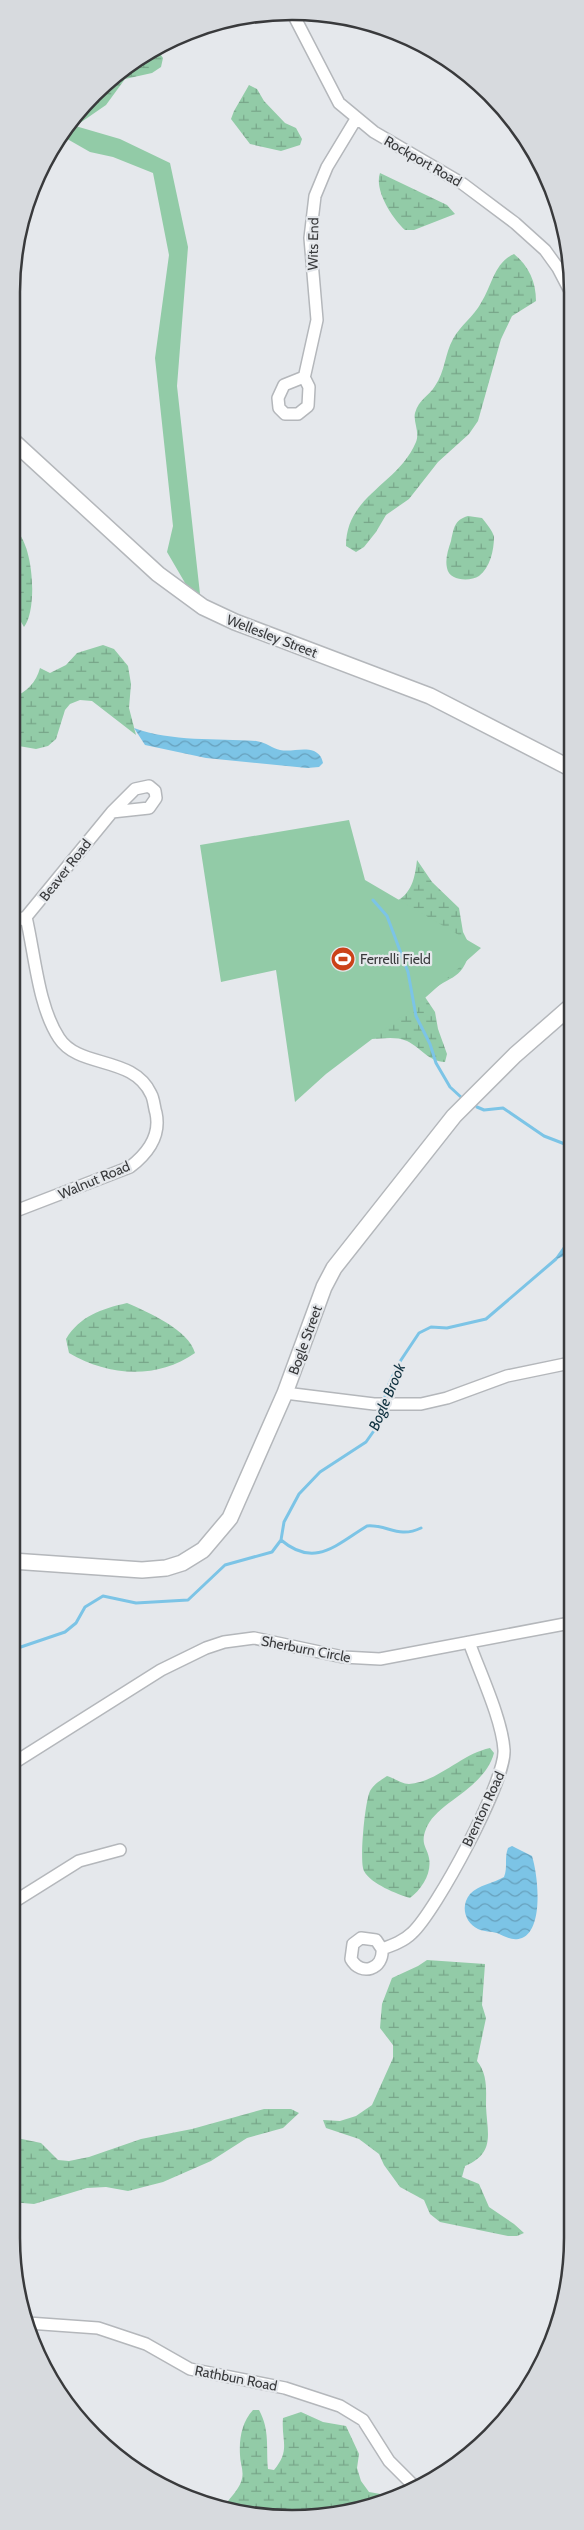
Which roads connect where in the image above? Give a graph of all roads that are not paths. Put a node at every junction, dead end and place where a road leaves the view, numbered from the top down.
1 (296, 20) edge
2 (356, 119) junction
3 (563, 278) edge
4 (304, 377) dead end
5 (20, 448) edge
6 (564, 765) edge
7 (112, 812) dead end
8 (26, 917) junction
9 (20, 919) edge
10 (564, 1012) edge
11 (20, 1209) edge
12 (564, 1364) edge
13 (285, 1393) junction
14 (20, 1562) edge
15 (564, 1624) edge
16 (469, 1642) junction
17 (20, 1759) edge
18 (120, 1850) dead end
19 (20, 1899) edge
20 (382, 1949) dead end
21 (34, 2323) edge
22 (411, 2483) edge

1 - 2 street, Rockport Road
2 - 3 street, Rockport Road
2 - 4 street, Wits End
5 - 6 street, Wellesley Street
7 - 8 street, Beaver Road
8 - 9 street, Beaver Road
8 - 11 street, Walnut Road
10 - 13 street, Bogle Street
12 - 13 street
13 - 14 street, Bogle Street
15 - 16 street, Sherburn Circle
16 - 17 street, Sherburn Circle
16 - 20 street, Brenton Road
18 - 19 street
21 - 22 street, Rathbun Road

